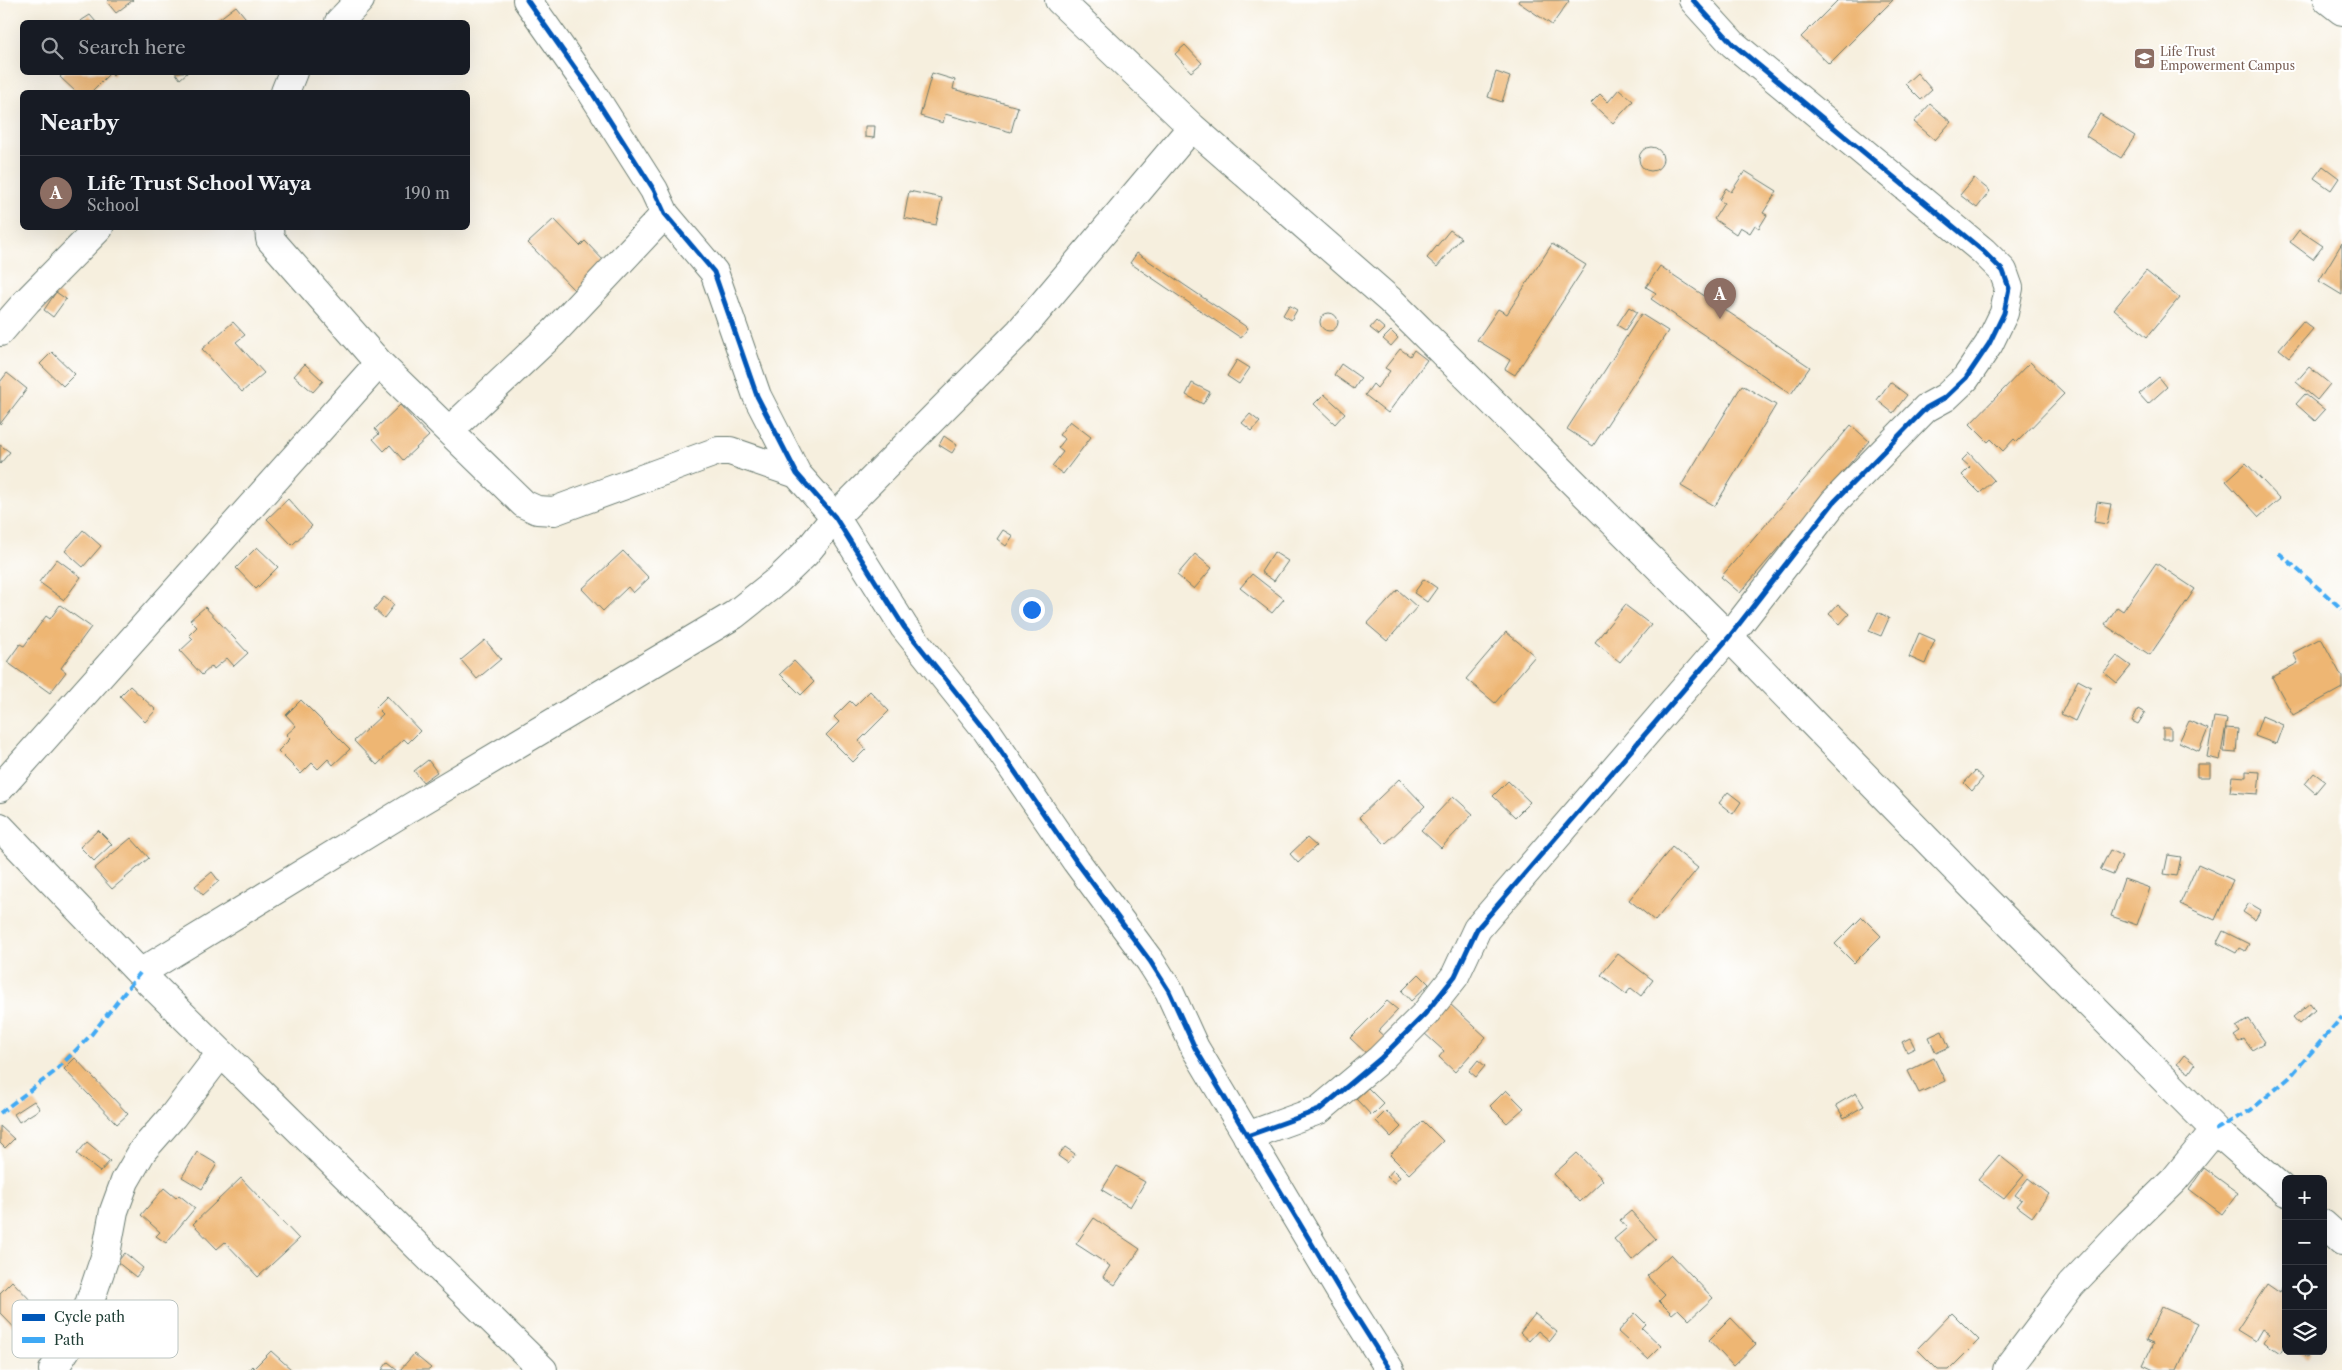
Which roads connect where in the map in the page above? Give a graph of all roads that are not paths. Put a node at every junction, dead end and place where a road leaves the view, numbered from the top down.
1 (360, 0) edge
2 (527, 0) edge
3 (1059, 0) edge
4 (1692, 0) edge
5 (2328, 0) edge
6 (2342, 11) edge
7 (341, 20) edge
8 (292, 75) edge
9 (286, 90) edge
10 (1192, 127) junction
11 (665, 214) junction
12 (97, 230) edge
13 (269, 230) edge
14 (0, 332) edge
15 (379, 363) junction
16 (449, 431) junction
17 (797, 474) junction
18 (835, 517) junction
19 (1729, 636) junction
20 (0, 788) edge
21 (0, 827) edge
22 (140, 973) junction
23 (221, 1053) junction
24 (2215, 1130) junction
25 (1247, 1136) junction
26 (2282, 1189) edge
27 (2327, 1228) edge
28 (2342, 1241) edge
29 (90, 1300) edge
30 (61, 1358) edge
31 (53, 1370) edge
32 (543, 1370) edge
33 (1390, 1370) edge
34 (2007, 1370) edge

1 - 7 street
2 - 11 street
3 - 10 street
4 - 19 street
5 - 6 street
8 - 9 street
10 - 18 street
10 - 19 street
11 - 16 street
11 - 17 street
12 - 14 street
13 - 15 street
15 - 16 street
15 - 20 street
16 - 17 street
17 - 18 street
18 - 22 street
18 - 25 street
19 - 24 street
19 - 25 street
21 - 22 street
22 - 23 street
23 - 29 street
23 - 32 street
24 - 26 street
24 - 34 street
25 - 33 street
27 - 28 street
30 - 31 street

